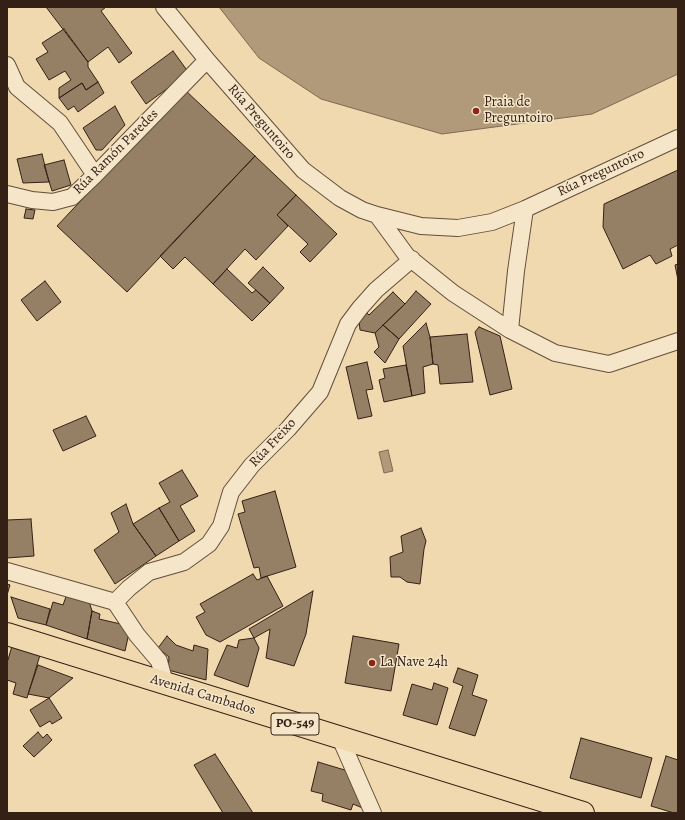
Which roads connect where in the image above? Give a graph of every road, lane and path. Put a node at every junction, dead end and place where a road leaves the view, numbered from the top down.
1 (164, 7) edge
2 (207, 60) junction
3 (7, 65) edge
4 (12, 88) edge
5 (678, 138) edge
6 (94, 175) junction
7 (7, 194) edge
8 (525, 209) junction
9 (377, 215) junction
10 (412, 259) junction
11 (510, 330) junction
12 (678, 341) edge
13 (7, 572) edge
14 (115, 602) junction
15 (7, 634) edge
16 (165, 683) junction
17 (340, 738) junction
18 (373, 813) edge
19 (583, 813) edge

1 - 2 street, Rúa Preguntoiro
2 - 6 street, Rúa Ramón Paredes
2 - 9 street, Rúa Preguntoiro
3 - 4 street
4 - 6 street
5 - 8 street, Rúa Preguntoiro
6 - 7 street, Rúa Ramón Paredes
8 - 9 street, Rúa Preguntoiro
8 - 11 street
9 - 10 street
10 - 11 street
10 - 14 street, Rúa Freixo
11 - 12 street
13 - 14 street
14 - 16 street
15 - 16 main road, Avenida Cambados / PO-549
16 - 17 main road, Avenida Cambados / PO-549
17 - 18 street
17 - 19 main road, Avenida Cambados / PO-549

